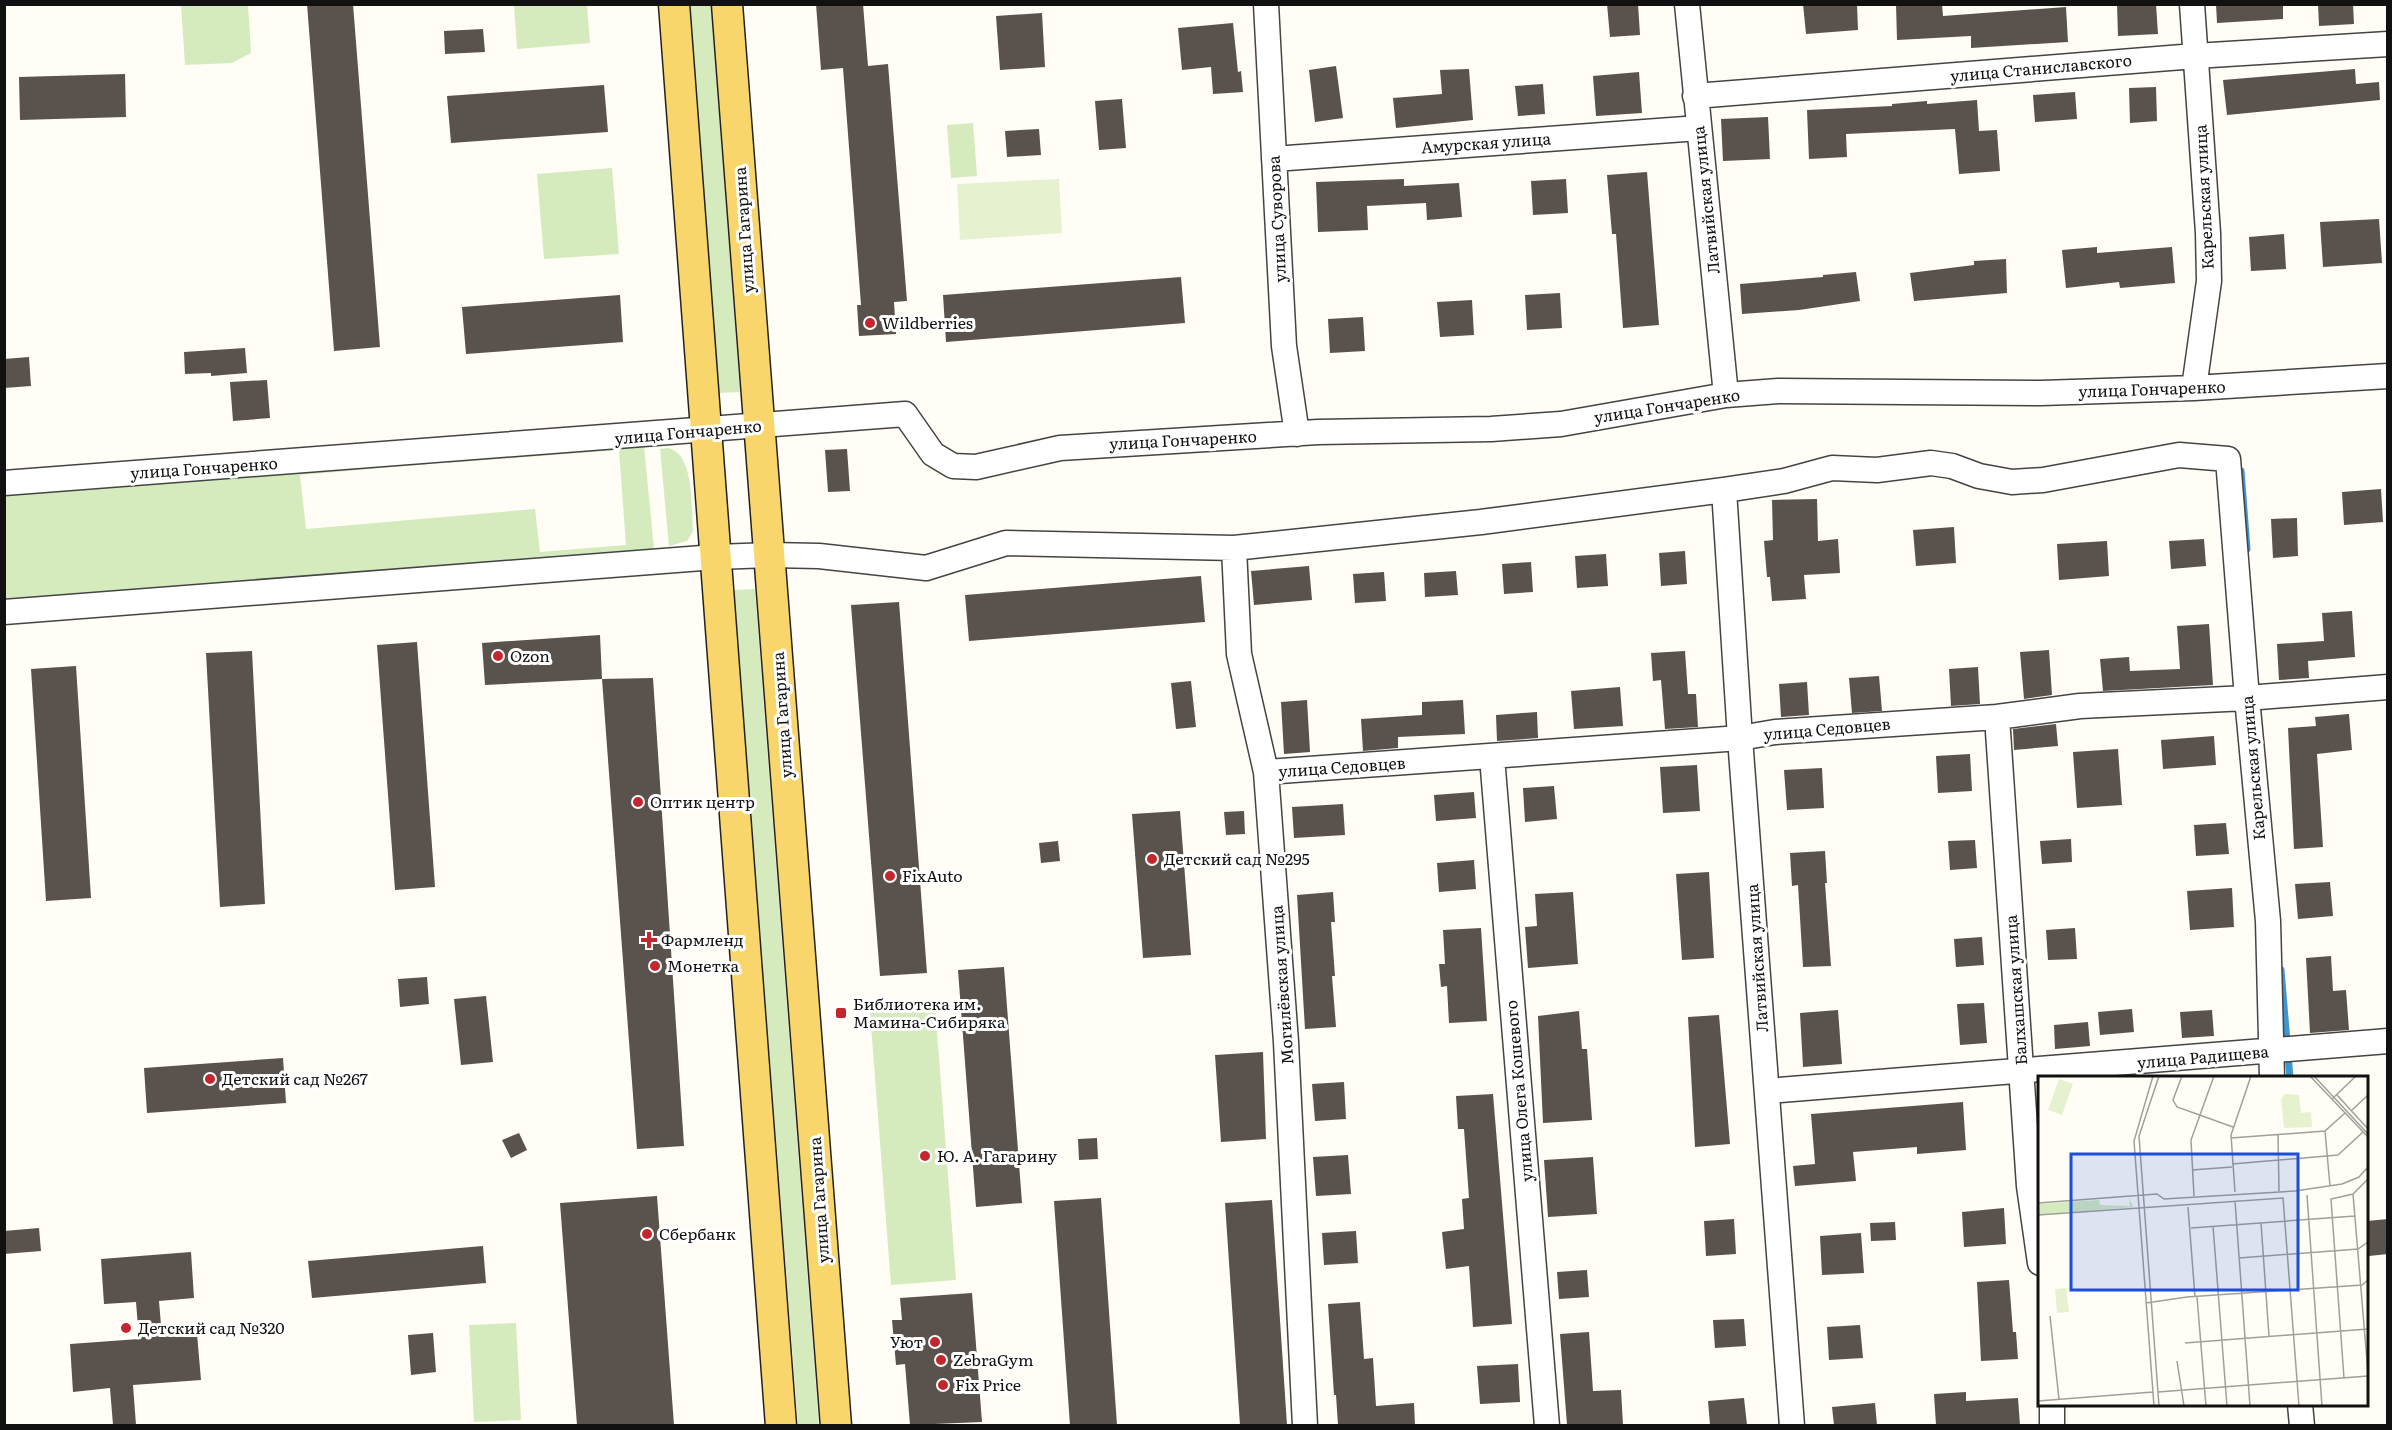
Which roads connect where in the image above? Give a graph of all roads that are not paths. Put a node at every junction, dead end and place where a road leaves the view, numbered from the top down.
1 (674, 4) edge
2 (727, 4) edge
3 (1266, 4) edge
4 (1687, 4) edge
5 (2192, 4) edge
6 (2388, 44) edge
7 (2195, 56) junction
8 (1695, 96) junction
9 (1699, 128) junction
10 (1274, 159) junction
11 (2388, 376) edge
12 (2194, 388) junction
13 (1726, 395) junction
14 (759, 426) junction
15 (706, 430) junction
16 (1297, 434) junction
17 (4, 483) edge
18 (1724, 490) junction
19 (1234, 548) junction
20 (770, 555) junction
21 (715, 557) junction
22 (4, 612) edge
23 (2388, 687) edge
24 (2247, 698) junction
25 (1997, 717) junction
26 (1740, 738) junction
27 (1492, 757) junction
28 (1266, 772) junction
29 (2388, 1041) edge
30 (2270, 1051) junction
31 (2022, 1071) junction
32 (2272, 1076) edge
33 (1767, 1091) junction
34 (2038, 1248) edge
35 (2052, 1406) edge
36 (2300, 1406) edge
37 (781, 1425) edge
38 (836, 1425) edge
39 (1305, 1425) edge
40 (1547, 1425) edge
41 (1792, 1425) edge
42 (2052, 1425) edge
43 (2302, 1425) edge

1 - 15 main road
2 - 14 main road, улица Гагарина
3 - 10 street, улица Суворова
4 - 8 street, Латвийская улица
5 - 7 street, Карельская улица
6 - 7 street, улица Станиславского
7 - 8 street, улица Станиславского
7 - 12 street, Карельская улица
8 - 9 street, Латвийская улица
9 - 10 street, Амурская улица
9 - 13 street, Латвийская улица
10 - 16 street, улица Суворова
11 - 12 street, улица Гончаренко
12 - 13 street, улица Гончаренко
13 - 16 street, улица Гончаренко
14 - 15 street, улица Гончаренко
14 - 16 street, улица Гончаренко
14 - 20 main road, улица Гагарина
15 - 17 street, улица Гончаренко
15 - 21 main road
18 - 19 street
18 - 24 street, Карельская улица
18 - 26 street, Латвийская улица
19 - 20 street
19 - 28 street, Могилёвская улица
20 - 21 street
20 - 38 main road, улица Гагарина
21 - 22 street
21 - 37 main road
23 - 24 street, улица Седовцев
24 - 25 street, улица Седовцев
24 - 30 street, Карельская улица
25 - 26 street, улица Седовцев
25 - 31 street, Балхашская улица
26 - 27 street, улица Седовцев
26 - 33 street, Латвийская улица
27 - 28 street, улица Седовцев
27 - 40 street, улица Олега Кошевого
28 - 39 street, Могилёвская улица
29 - 30 street, улица Радищева
30 - 31 street, улица Радищева
30 - 32 street, Карельская улица
31 - 33 street, улица Радищева
31 - 34 street, Балхашская улица
33 - 41 street, Латвийская улица
35 - 42 street
36 - 43 street

